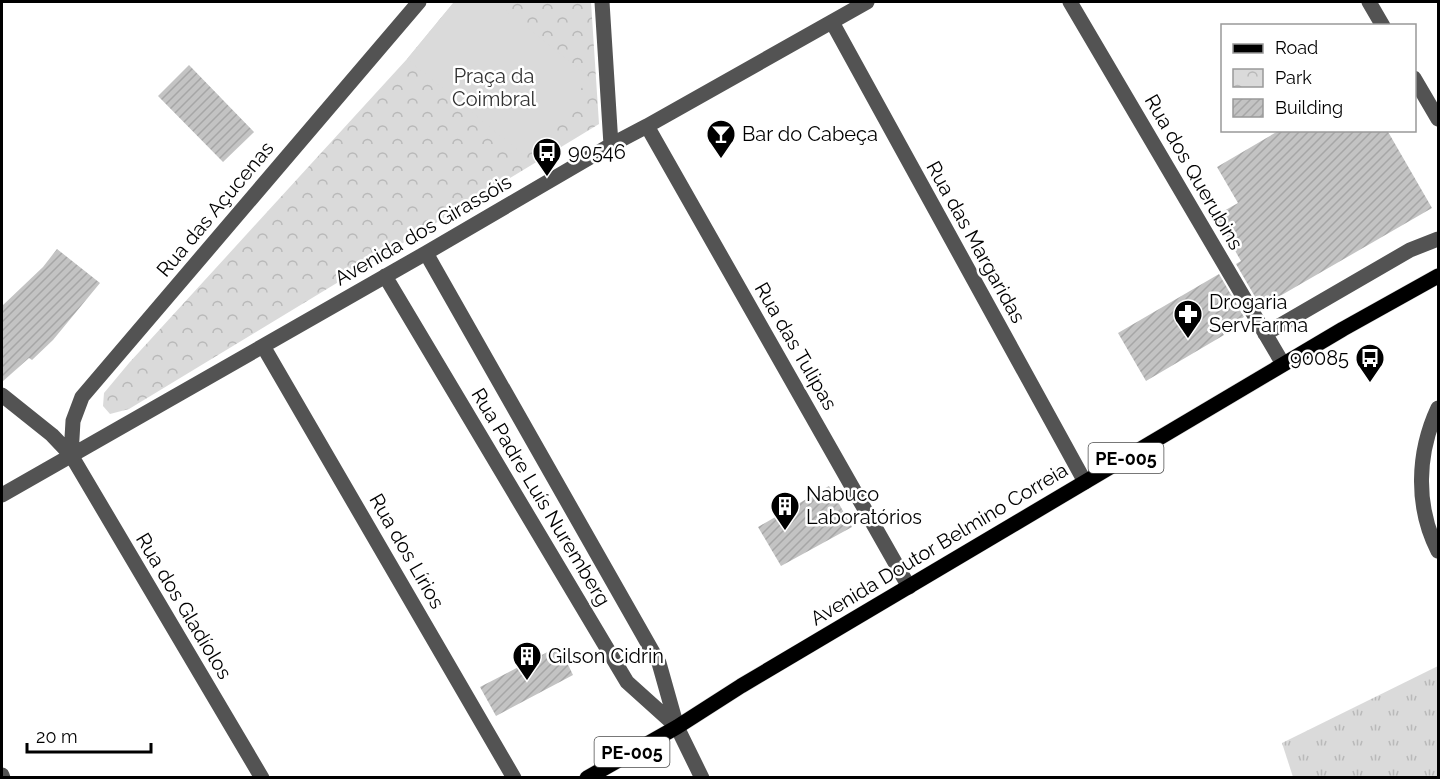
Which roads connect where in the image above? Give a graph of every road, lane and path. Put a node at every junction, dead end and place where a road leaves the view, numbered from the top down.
1 (419, 2) edge
2 (602, 2) edge
3 (867, 2) edge
4 (1070, 2) edge
5 (1369, 2) edge
6 (832, 21) junction
7 (1382, 24) edge
8 (1416, 81) edge
9 (1438, 119) edge
10 (647, 126) junction
11 (611, 145) junction
12 (1438, 239) edge
13 (426, 253) junction
14 (385, 276) junction
15 (1437, 282) edge
16 (1265, 334) junction
17 (263, 346) junction
18 (1283, 364) junction
19 (2, 395) edge
20 (1438, 408) edge
21 (71, 455) junction
22 (1084, 482) junction
23 (2, 495) edge
24 (1438, 551) edge
25 (909, 587) junction
26 (677, 727) junction
27 (262, 777) edge
28 (514, 777) edge
29 (587, 777) edge
30 (702, 777) edge

1 - 21 street, Rua das Açucenas
2 - 11 street
3 - 6 street, Avenida dos Girassóis
4 - 16 street, Rua dos Querubins
5 - 7 street
6 - 10 street, Avenida dos Girassóis
6 - 22 street, Rua das Margaridas
8 - 9 street
10 - 11 street, Avenida dos Girassóis
10 - 25 street, Rua das Tulipas
11 - 13 street, Avenida dos Girassóis
12 - 16 street
13 - 14 street, Avenida dos Girassóis
13 - 26 street, Rua Padre Luís Nuremberg
14 - 17 street, Avenida dos Girassóis
14 - 26 street, Rua Padre Luís Nuremberg
15 - 18 main road, Avenida Doutor Belmino Correia / PE-005
16 - 18 street, Rua dos Querubins
17 - 21 street, Avenida dos Girassóis
17 - 28 street, Rua dos Lírios
18 - 22 main road, Avenida Doutor Belmino Correia / PE-005
19 - 21 street, Rua dos Gladíolos
20 - 24 street
21 - 23 street, Avenida dos Girassóis
21 - 27 street, Rua dos Gladíolos
22 - 25 main road, Avenida Doutor Belmino Correia / PE-005
25 - 26 main road, Avenida Doutor Belmino Correia / PE-005
26 - 29 main road, Avenida Doutor Belmino Correia / PE-005
26 - 30 street, Rua Padre Luís Nuremberg

